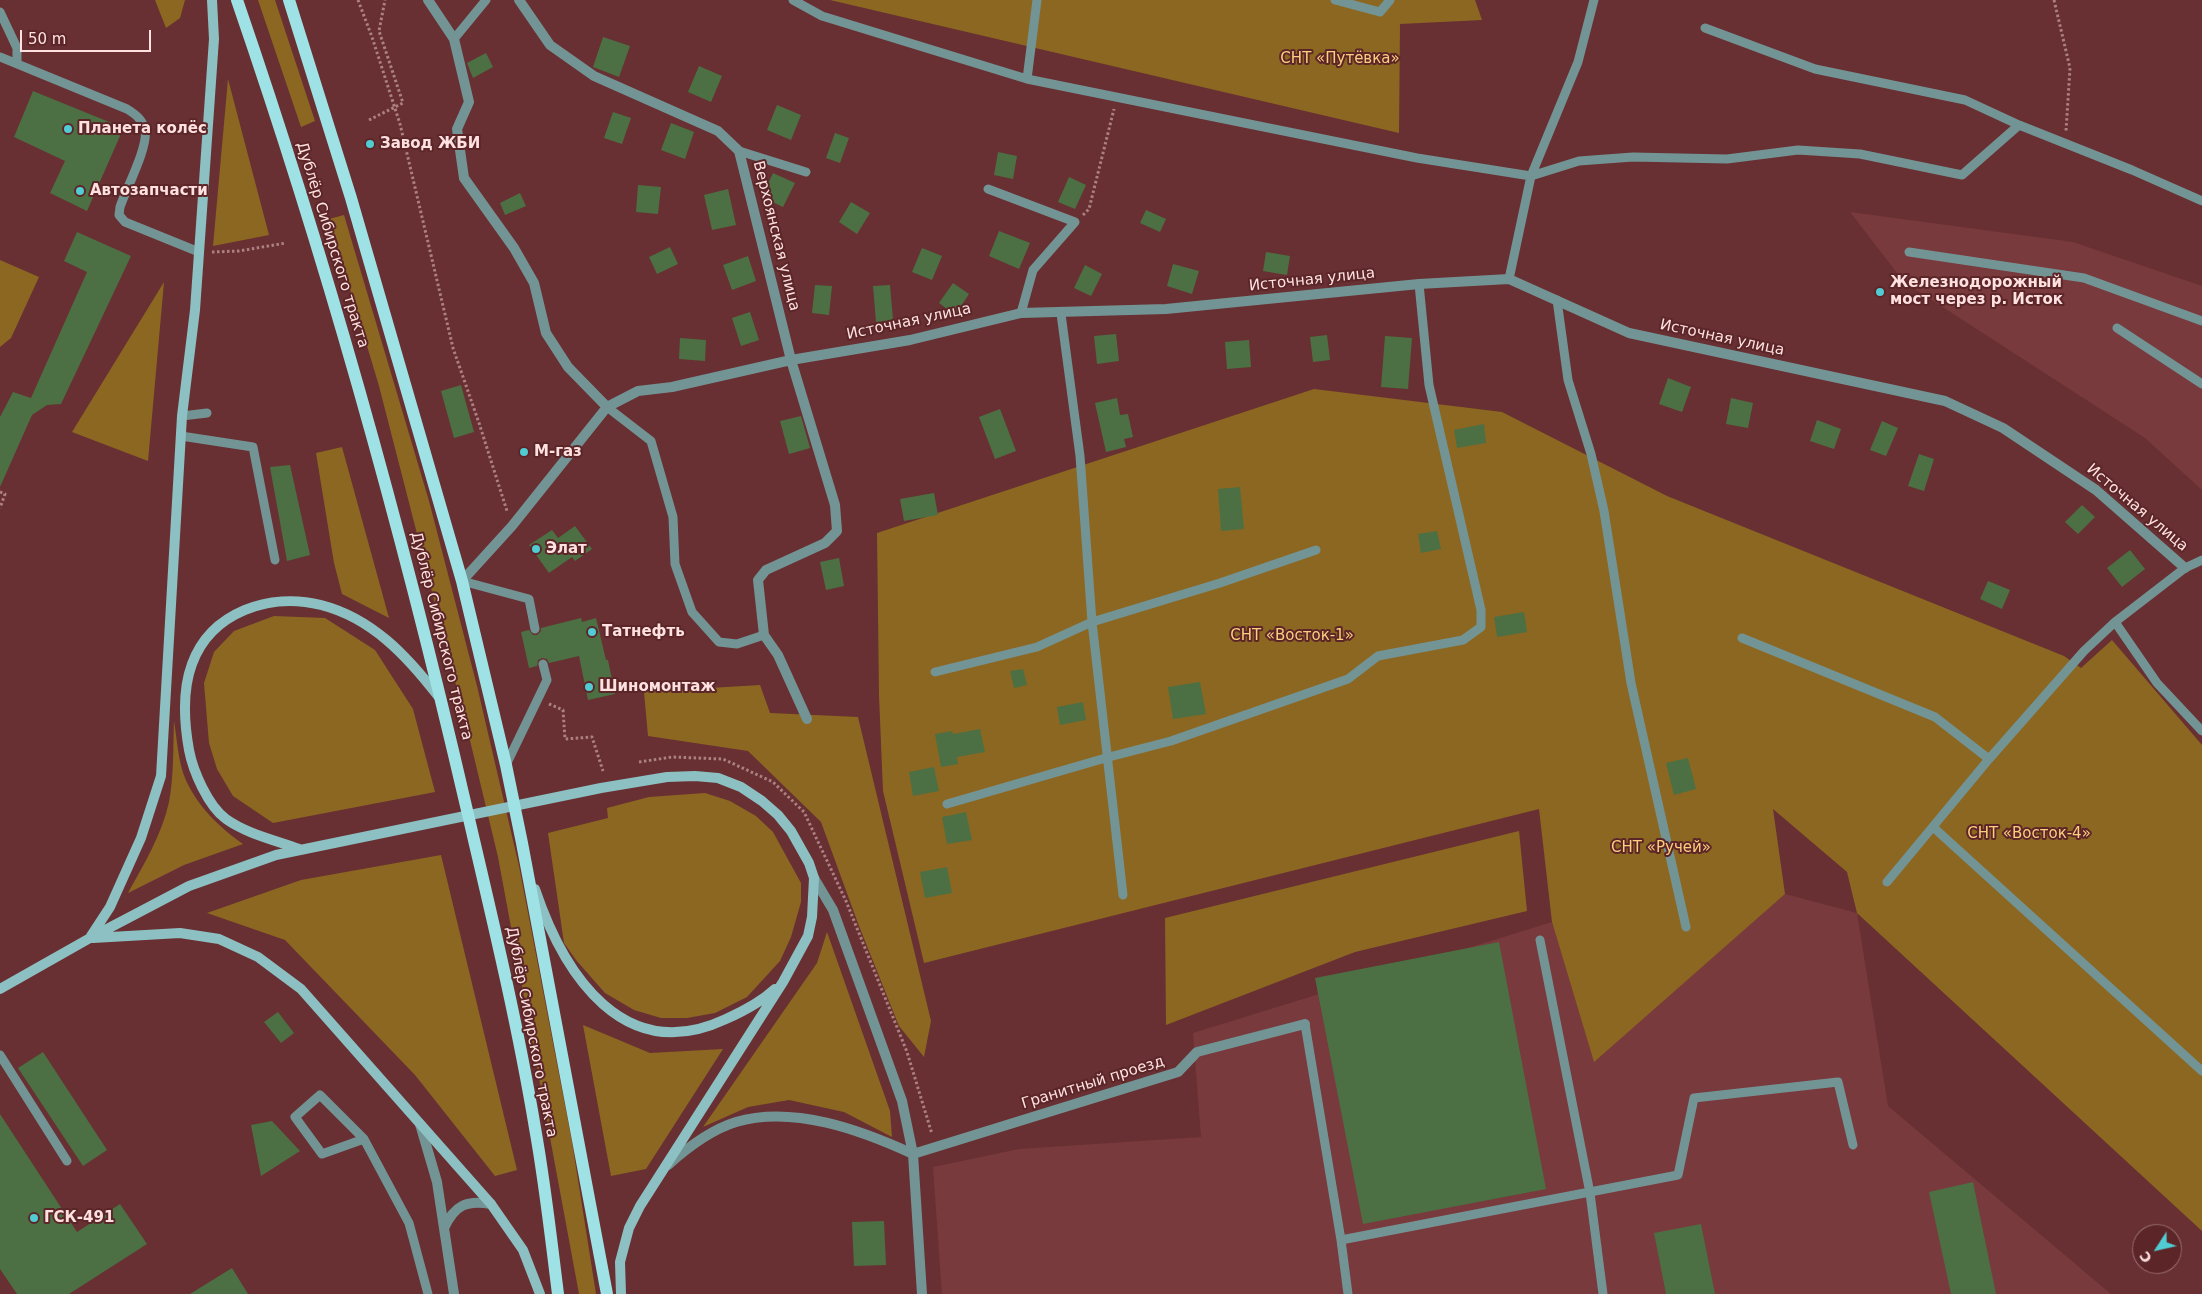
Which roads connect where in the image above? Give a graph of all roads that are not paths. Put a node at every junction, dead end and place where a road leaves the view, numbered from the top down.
1 (212, 0) edge
2 (236, 0) edge
3 (289, 0) edge
4 (428, 0) edge
5 (486, 0) edge
6 (519, 0) edge
7 (793, 0) edge
8 (1037, 0) edge
9 (1335, 0) edge
10 (1390, 0) edge
11 (1594, 0) edge
12 (0, 12) edge
13 (1705, 28) dead end
14 (454, 39) junction
15 (0, 57) edge
16 (17, 63) junction
17 (1027, 79) junction
18 (2019, 125) junction
19 (739, 151) junction
20 (806, 172) dead end
21 (1531, 176) junction
22 (988, 189) dead end
23 (2202, 200) edge
24 (199, 252) junction
25 (1909, 252) dead end
26 (1509, 279) junction
27 (1419, 284) junction
28 (1557, 300) junction
29 (1021, 313) junction
30 (1061, 314) junction
31 (2202, 321) edge
32 (2117, 328) dead end
33 (791, 360) junction
34 (2202, 384) edge
35 (607, 407) junction
36 (207, 413) dead end
37 (182, 416) junction
38 (181, 436) junction
39 (1316, 550) dead end
40 (275, 560) dead end
41 (2202, 560) edge
42 (2185, 568) junction
43 (462, 581) junction
44 (1092, 622) junction
45 (2115, 622) junction
46 (535, 629) dead end
47 (764, 635) junction
48 (1742, 638) dead end
49 (543, 664) dead end
50 (934, 672) dead end
51 (442, 700) junction
52 (807, 719) dead end
53 (2202, 731) edge
54 (1109, 757) junction
55 (1989, 759) junction
56 (506, 765) junction
57 (947, 804) dead end
58 (1933, 827) junction
59 (522, 842) junction
60 (300, 849) junction
61 (814, 878) junction
62 (1887, 882) dead end
63 (1123, 895) dead end
64 (1686, 927) dead end
65 (90, 938) junction
66 (1540, 940) dead end
67 (783, 982) junction
68 (0, 989) edge
69 (1305, 1024) joint
70 (0, 1055) edge
71 (2202, 1071) edge
72 (420, 1124) junction
73 (364, 1139) junction
74 (1853, 1145) dead end
75 (913, 1154) junction
76 (67, 1161) dead end
77 (660, 1172) junction
78 (1590, 1193) junction
79 (491, 1204) junction
80 (444, 1228) junction
81 (1341, 1240) junction
82 (428, 1294) edge
83 (454, 1294) edge
84 (540, 1294) edge
85 (558, 1294) edge
86 (607, 1294) edge
87 (621, 1294) edge
88 (922, 1294) edge
89 (1348, 1294) edge
90 (1603, 1294) edge

1 - 24 main road
2 - 51 main road, Дублёр Сибирского тракта
3 - 43 main road, Дублёр Сибирского тракта
4 - 14 street
5 - 14 lane
6 - 19 street, Верхоянская улица
7 - 17 lane
8 - 17 lane
9 - 10 lane
11 - 21 lane
12 - 16 lane
13 - 18 lane
14 - 35 street
15 - 16 lane
16 - 24 lane
17 - 21 lane
18 - 21 lane
18 - 23 lane
19 - 20 lane
19 - 33 street, Верхоянская улица
21 - 26 lane
22 - 29 lane
24 - 37 main road
25 - 31 lane
26 - 27 street, Источная улица
26 - 28 street, Источная улица
27 - 30 street, Источная улица
27 - 54 lane
28 - 42 street, Источная улица
28 - 64 lane
29 - 30 street, Источная улица
29 - 33 street, Источная улица
30 - 44 lane
32 - 34 lane
33 - 35 street, Источная улица
33 - 47 street, Верхоянская улица
35 - 43 street, Источная улица
35 - 47 lane
36 - 37 lane
37 - 38 main road
38 - 40 lane
38 - 65 main road
39 - 44 lane
41 - 42 lane
42 - 45 lane
43 - 46 lane
43 - 56 main road, Дублёр Сибирского тракта
44 - 50 lane
44 - 54 lane
45 - 53 lane
45 - 55 lane
47 - 52 street
48 - 55 lane
49 - 56 lane
51 - 60 main road
51 - 85 main road, Дублёр Сибирского тракта
54 - 57 lane
54 - 63 lane
55 - 58 lane
56 - 59 main road, Дублёр Сибирского тракта
58 - 62 lane
58 - 71 lane
59 - 67 main road
59 - 86 main road, Дублёр Сибирского тракта
60 - 61 main road
60 - 65 main road
61 - 67 main road
61 - 75 street
65 - 68 main road
65 - 72 main road
66 - 78 lane
67 - 77 main road
69 - 75 street, Гранитный проезд
69 - 81 lane
70 - 76 lane
72 - 79 main road
72 - 80 street
73 - 73 lane
73 - 82 lane
74 - 78 lane
75 - 77 street
75 - 88 street
77 - 87 main road
78 - 81 lane
78 - 90 lane
79 - 80 street
79 - 84 main road
80 - 83 street
81 - 89 lane

